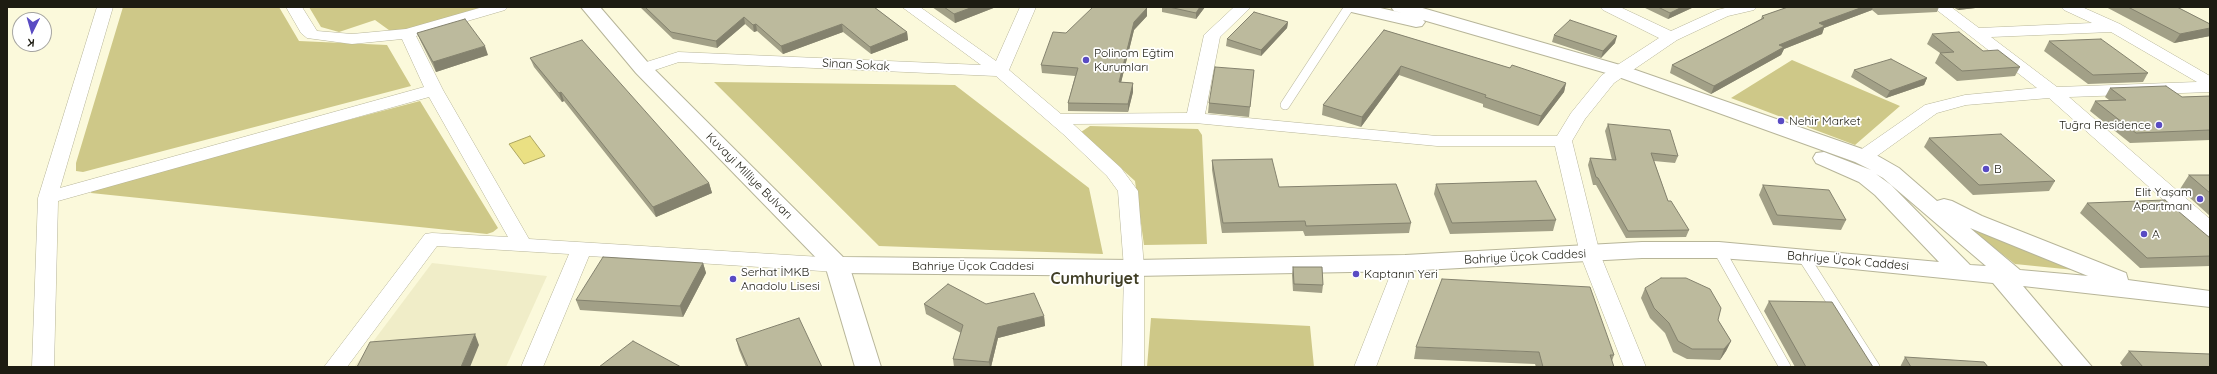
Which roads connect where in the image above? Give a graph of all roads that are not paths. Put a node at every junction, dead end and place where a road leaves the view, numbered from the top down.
1 (105, 7) edge
2 (294, 7) edge
3 (500, 7) edge
4 (590, 7) edge
5 (910, 7) edge
6 (1028, 7) edge
7 (1243, 7) edge
8 (1350, 7) edge
9 (1353, 7) edge
10 (1400, 7) edge
11 (1608, 7) edge
12 (1749, 7) edge
13 (1941, 7) edge
14 (2070, 7) edge
15 (2114, 27) junction
16 (1976, 33) junction
17 (407, 34) junction
18 (1671, 37) junction
19 (643, 69) junction
20 (1000, 71) junction
21 (1614, 75) junction
22 (2210, 83) edge
23 (2210, 87) edge
24 (434, 90) junction
25 (2053, 92) junction
26 (1285, 105) dead end
27 (1195, 118) junction
28 (1057, 119) junction
29 (1563, 141) junction
30 (1863, 157) junction
31 (1912, 190) junction
32 (48, 198) junction
33 (2210, 230) edge
34 (523, 246) junction
35 (581, 250) junction
36 (1719, 250) junction
37 (1590, 254) junction
38 (1803, 256) junction
39 (1405, 263) junction
40 (837, 265) junction
41 (1134, 268) junction
42 (1964, 273) junction
43 (2007, 277) junction
44 (2152, 291) junction
45 (2210, 299) edge
46 (43, 367) edge
47 (335, 367) edge
48 (532, 367) edge
49 (868, 367) edge
50 (1133, 367) edge
51 (1365, 367) edge
52 (1635, 367) edge
53 (1785, 367) edge
54 (1874, 367) edge
55 (2079, 367) edge

1 - 32 street
2 - 17 street
3 - 17 street
4 - 19 main road, Kuvayi Milliye Bulvarı
5 - 20 street
6 - 20 street
7 - 27 street
8 - 26 lane
9 - 21 main road
10 - 21 main road
11 - 18 street
12 - 18 street
13 - 16 street
14 - 15 street
15 - 16 street
15 - 22 street
16 - 25 street
17 - 24 street
18 - 21 street
19 - 20 street, Sinan Sokak
19 - 40 main road, Kuvayi Milliye Bulvarı
20 - 28 street
21 - 29 street
21 - 30 main road
21 - 42 main road
23 - 25 street
24 - 32 street
24 - 34 street
25 - 30 street
25 - 33 street
27 - 28 street
27 - 29 street
28 - 41 street
29 - 37 street
30 - 31 main road
31 - 43 main road
31 - 44 main road
32 - 46 street
34 - 35 street
34 - 47 street
35 - 40 street
35 - 48 street
36 - 37 main road, Bahriye Üçok Caddesi
36 - 38 main road, Bahriye Üçok Caddesi
36 - 53 lane
37 - 39 main road, Bahriye Üçok Caddesi
37 - 52 street
38 - 42 main road, Bahriye Üçok Caddesi
38 - 54 lane
39 - 41 main road, Bahriye Üçok Caddesi
39 - 51 street
40 - 41 main road, Bahriye Üçok Caddesi
40 - 49 main road, Kuvayi Milliye Bulvarı
41 - 50 street
42 - 43 main road, Bahriye Üçok Caddesi
43 - 44 main road, Bahriye Üçok Caddesi
43 - 55 main road
44 - 45 main road, Bahriye Üçok Caddesi

